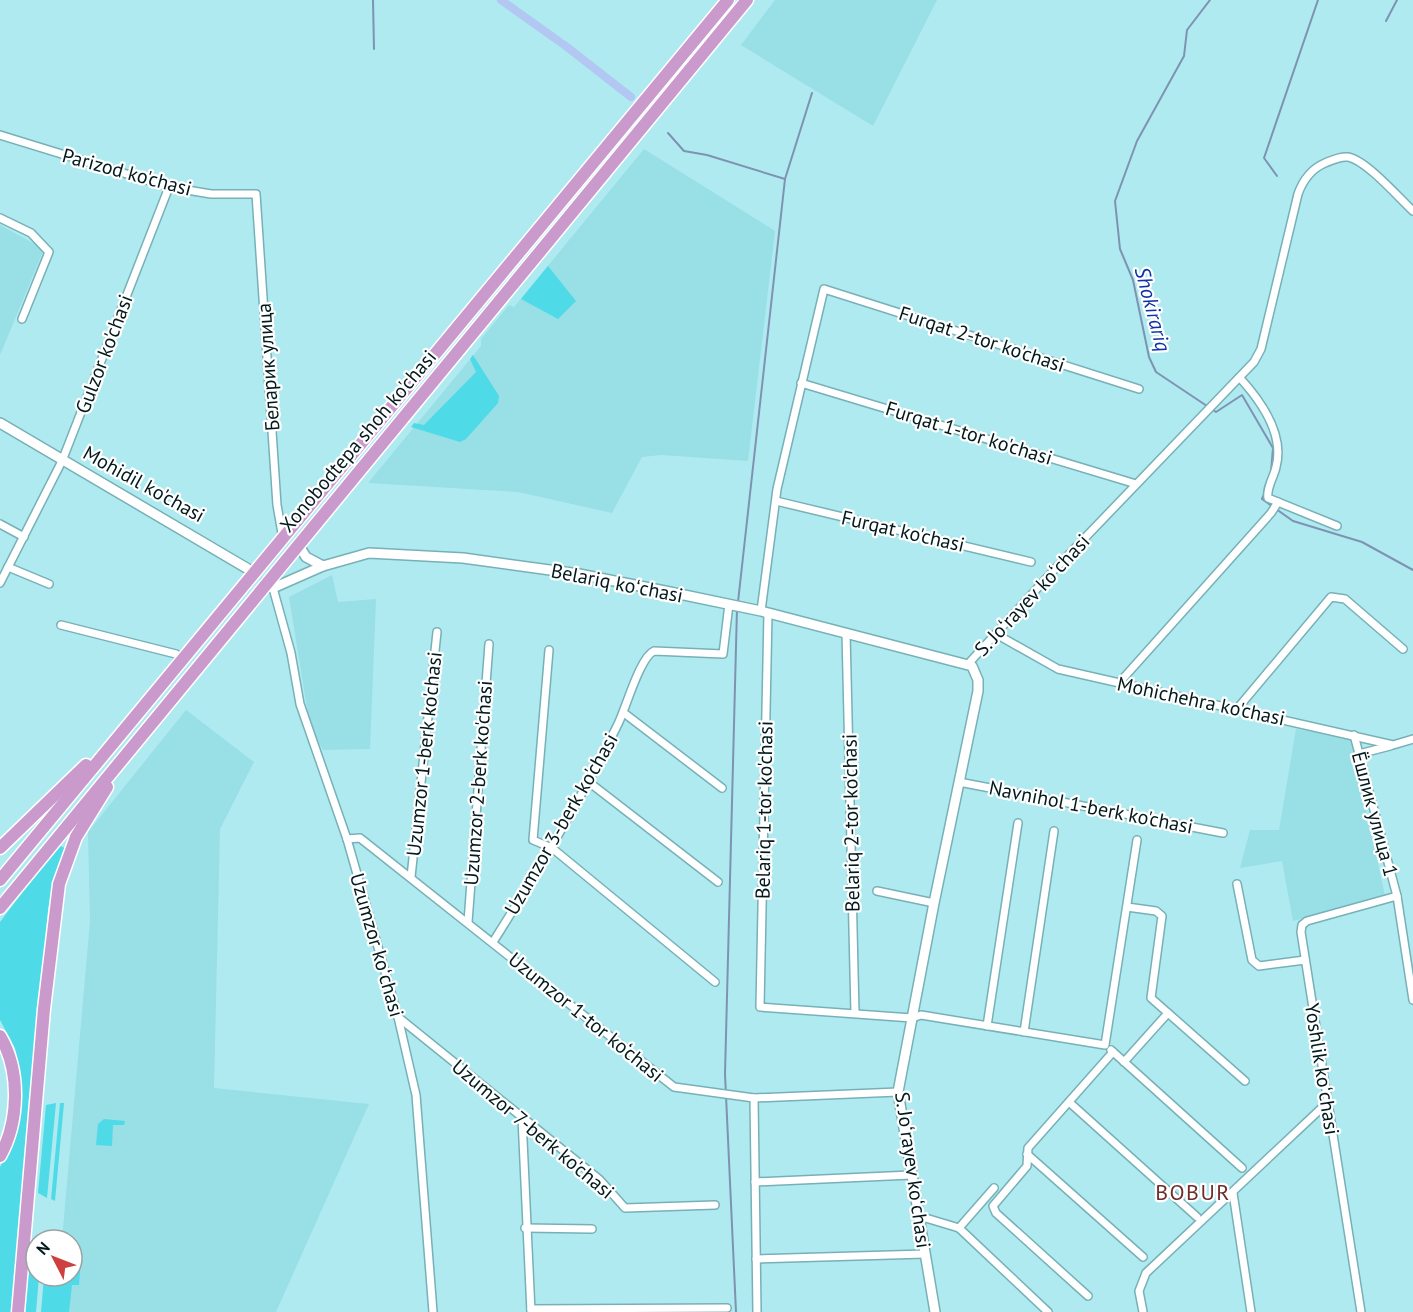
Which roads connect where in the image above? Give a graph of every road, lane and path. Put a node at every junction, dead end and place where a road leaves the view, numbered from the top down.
1 (729, 0) edge
2 (745, 1) edge
3 (0, 135) edge
4 (605, 149) junction
5 (618, 156) junction
6 (169, 187) junction
7 (256, 194) joint
8 (1413, 211) edge
9 (0, 218) edge
10 (824, 289) joint
11 (22, 319) dead end
12 (435, 355) junction
13 (447, 364) junction
14 (1240, 378) junction
15 (801, 383) junction
16 (1140, 389) dead end
17 (0, 423) edge
18 (62, 461) junction
19 (1136, 484) junction
20 (776, 501) junction
21 (1278, 502) junction
22 (0, 524) edge
23 (1337, 526) dead end
24 (24, 537) junction
25 (283, 539) junction
26 (298, 544) junction
27 (1031, 562) dead end
28 (323, 566) junction
29 (8, 567) junction
30 (255, 573) junction
31 (0, 583) edge
32 (49, 584) dead end
33 (270, 585) junction
34 (729, 604) junction
35 (765, 612) junction
36 (61, 625) dead end
37 (437, 632) dead end
38 (846, 633) junction
39 (996, 634) junction
40 (489, 644) dead end
41 (1403, 649) dead end
42 (549, 650) dead end
43 (183, 660) junction
44 (969, 663) junction
45 (1119, 683) junction
46 (1237, 709) junction
47 (624, 713) junction
48 (128, 724) junction
49 (141, 734) junction
50 (1354, 735) junction
51 (1413, 739) edge
52 (1393, 745) junction
53 (1359, 754) junction
54 (959, 782) junction
55 (590, 783) junction
56 (722, 788) dead end
57 (1018, 823) dead end
58 (1054, 831) dead end
59 (1223, 833) dead end
60 (347, 839) junction
61 (1137, 840) dead end
62 (0, 848) edge
63 (552, 848) junction
64 (411, 877) junction
65 (0, 880) edge
66 (718, 882) dead end
67 (1237, 884) dead end
68 (877, 891) dead end
69 (1397, 897) junction
70 (934, 903) junction
71 (1126, 907) junction
72 (0, 908) edge
73 (468, 922) junction
74 (493, 942) junction
75 (1305, 960) junction
76 (715, 982) dead end
77 (1413, 1000) edge
78 (855, 1013) junction
79 (1167, 1013) junction
80 (398, 1017) junction
81 (912, 1018) junction
82 (987, 1026) junction
83 (1024, 1032) junction
84 (0, 1036) edge
85 (1105, 1045) junction
86 (1113, 1052) junction
87 (1124, 1062) junction
88 (1245, 1081) dead end
89 (898, 1092) junction
90 (754, 1098) junction
91 (1068, 1102) junction
92 (1328, 1102) junction
93 (522, 1118) junction
94 (1027, 1154) junction
95 (0, 1156) edge
96 (1242, 1168) dead end
97 (911, 1175) junction
98 (755, 1182) junction
99 (994, 1188) dead end
100 (1233, 1193) junction
101 (715, 1205) dead end
102 (919, 1216) junction
103 (1197, 1217) dead end
104 (525, 1228) junction
105 (958, 1228) junction
106 (592, 1229) dead end
107 (925, 1254) junction
108 (1143, 1257) dead end
109 (756, 1259) junction
110 (1088, 1296) dead end
111 (726, 1308) dead end
112 (531, 1311) edge
113 (18, 1312) edge
114 (433, 1312) edge
115 (757, 1312) edge
116 (935, 1312) edge
117 (1048, 1312) edge
118 (1143, 1312) edge
119 (1251, 1312) edge
120 (1361, 1312) edge

1 - 4 highway, Xonobodtepa shoh ko'chasi
2 - 5 highway, Xonobodtepa shoh ko'chasi
3 - 6 street, Parizod ko'chasi
4 - 5 highway
4 - 12 highway, Xonobodtepa shoh ko'chasi
5 - 13 highway, Xonobodtepa shoh ko'chasi
6 - 7 street, Parizod ko'chasi
6 - 18 street, Gulzor ko'chasi
7 - 25 street, Беларик улица
8 - 14 street, S. Joʻrayev koʻchasi
9 - 11 street
10 - 15 street, Belariq 1-tor ko'chasi
10 - 16 street, Furqat 2-tor ko'chasi
12 - 13 highway
12 - 25 highway, Xonobodtepa shoh ko'chasi
13 - 26 highway, Xonobodtepa shoh ko'chasi
14 - 19 street, S. Joʻrayev koʻchasi
14 - 21 street
15 - 19 street, Furqat 1-tor ko'chasi
15 - 20 street, Belariq 1-tor ko'chasi
17 - 18 street, Mohidil ko'chasi
18 - 24 street, Gulzor ko'chasi
18 - 30 street, Mohidil ko'chasi
19 - 39 street, S. Joʻrayev koʻchasi
20 - 27 street, Furqat ko'chasi
20 - 35 street, Belariq 1-tor ko'chasi
21 - 23 street
21 - 45 street
22 - 24 street
24 - 29 street, Gulzor ko'chasi
25 - 30 highway, Xonobodtepa shoh ko'chasi
26 - 28 street
26 - 33 highway, Xonobodtepa shoh ko'chasi
28 - 33 street, Belariq koʻchasi
28 - 34 street, Belariq koʻchasi
29 - 31 street, Gulzor ko'chasi
29 - 32 street
30 - 33 highway, Mohidil ko'chasi
30 - 43 highway, Xonobodtepa shoh ko'chasi
33 - 49 highway, Xonobodtepa shoh ko'chasi
33 - 60 street, Uzumzor koʻchasi
34 - 35 street, Belariq koʻchasi
34 - 47 street, Uzumzor 3-berk ko'chasi
35 - 38 street, Belariq koʻchasi
35 - 78 street, Belariq 1-tor ko'chasi
36 - 43 street
37 - 64 street, Uzumzor 1-berk ko'chasi
38 - 44 street, Belariq koʻchasi
38 - 78 street, Belariq 2-tor ko'chasi
39 - 44 street, S. Joʻrayev koʻchasi
39 - 45 street, Mohichehra ko'chasi
40 - 73 street, Uzumzor 2-berk ko'chasi
41 - 46 street
42 - 63 street
43 - 48 highway, Xonobodtepa shoh ko'chasi
44 - 54 street, S. Joʻrayev koʻchasi
45 - 46 street, Mohichehra ko'chasi
46 - 50 street, Mohichehra ko'chasi
47 - 55 street, Uzumzor 3-berk ko'chasi
47 - 56 street
48 - 62 highway
48 - 65 highway, Xonobodtepa shoh ko'chasi
49 - 72 highway, Xonobodtepa shoh ko'chasi
49 - 113 highway
50 - 52 street, Mohichehra ko'chasi
50 - 53 street, Ёшлик улица 1
51 - 52 street
52 - 53 street
53 - 69 street, Ёшлик улица 1
54 - 59 street, Navnihol 1-berk ko'chasi
54 - 70 street, S. Joʻrayev koʻchasi
55 - 63 street, Uzumzor 3-berk ko'chasi
55 - 66 street
57 - 82 street
58 - 83 street
60 - 64 street, Uzumzor 1-tor ko‘chasi
60 - 80 street, Uzumzor koʻchasi
61 - 71 street
63 - 74 street, Uzumzor 3-berk ko'chasi
63 - 76 street
64 - 73 street, Uzumzor 1-tor ko‘chasi
67 - 75 street
68 - 70 street
69 - 75 street, Yoshlik koʻchasi
69 - 77 street, Ёшлик улица 1
70 - 81 street, S. Joʻrayev koʻchasi
71 - 79 street
71 - 85 street
73 - 74 street, Uzumzor 1-tor ko‘chasi
74 - 90 street, Uzumzor 1-tor ko‘chasi
75 - 92 street, Yoshlik koʻchasi
78 - 81 street
79 - 87 street
79 - 88 street
80 - 93 street, Uzumzor 7-berk ko'chasi
80 - 114 street, Uzumzor koʻchasi
81 - 82 street
81 - 89 street, S. Joʻrayev koʻchasi
82 - 83 street
83 - 85 street
84 - 95 highway
85 - 86 street
86 - 87 street
86 - 91 street
87 - 96 street
89 - 90 street, Uzumzor 1-tor ko‘chasi
89 - 97 street, S. Joʻrayev koʻchasi
90 - 98 street
91 - 94 street
91 - 103 street
92 - 100 street
92 - 120 street, Yoshlik koʻchasi
93 - 101 street, Uzumzor 7-berk ko'chasi
93 - 104 street
94 - 108 street
94 - 110 street
97 - 98 street
97 - 102 street, S. Joʻrayev koʻchasi
98 - 109 street
99 - 105 street
100 - 118 street
100 - 119 street
102 - 105 street
102 - 107 street, S. Joʻrayev koʻchasi
104 - 106 street
104 - 112 street
105 - 117 street
107 - 109 street
107 - 116 street, S. Joʻrayev koʻchasi
109 - 115 street
111 - 112 street

